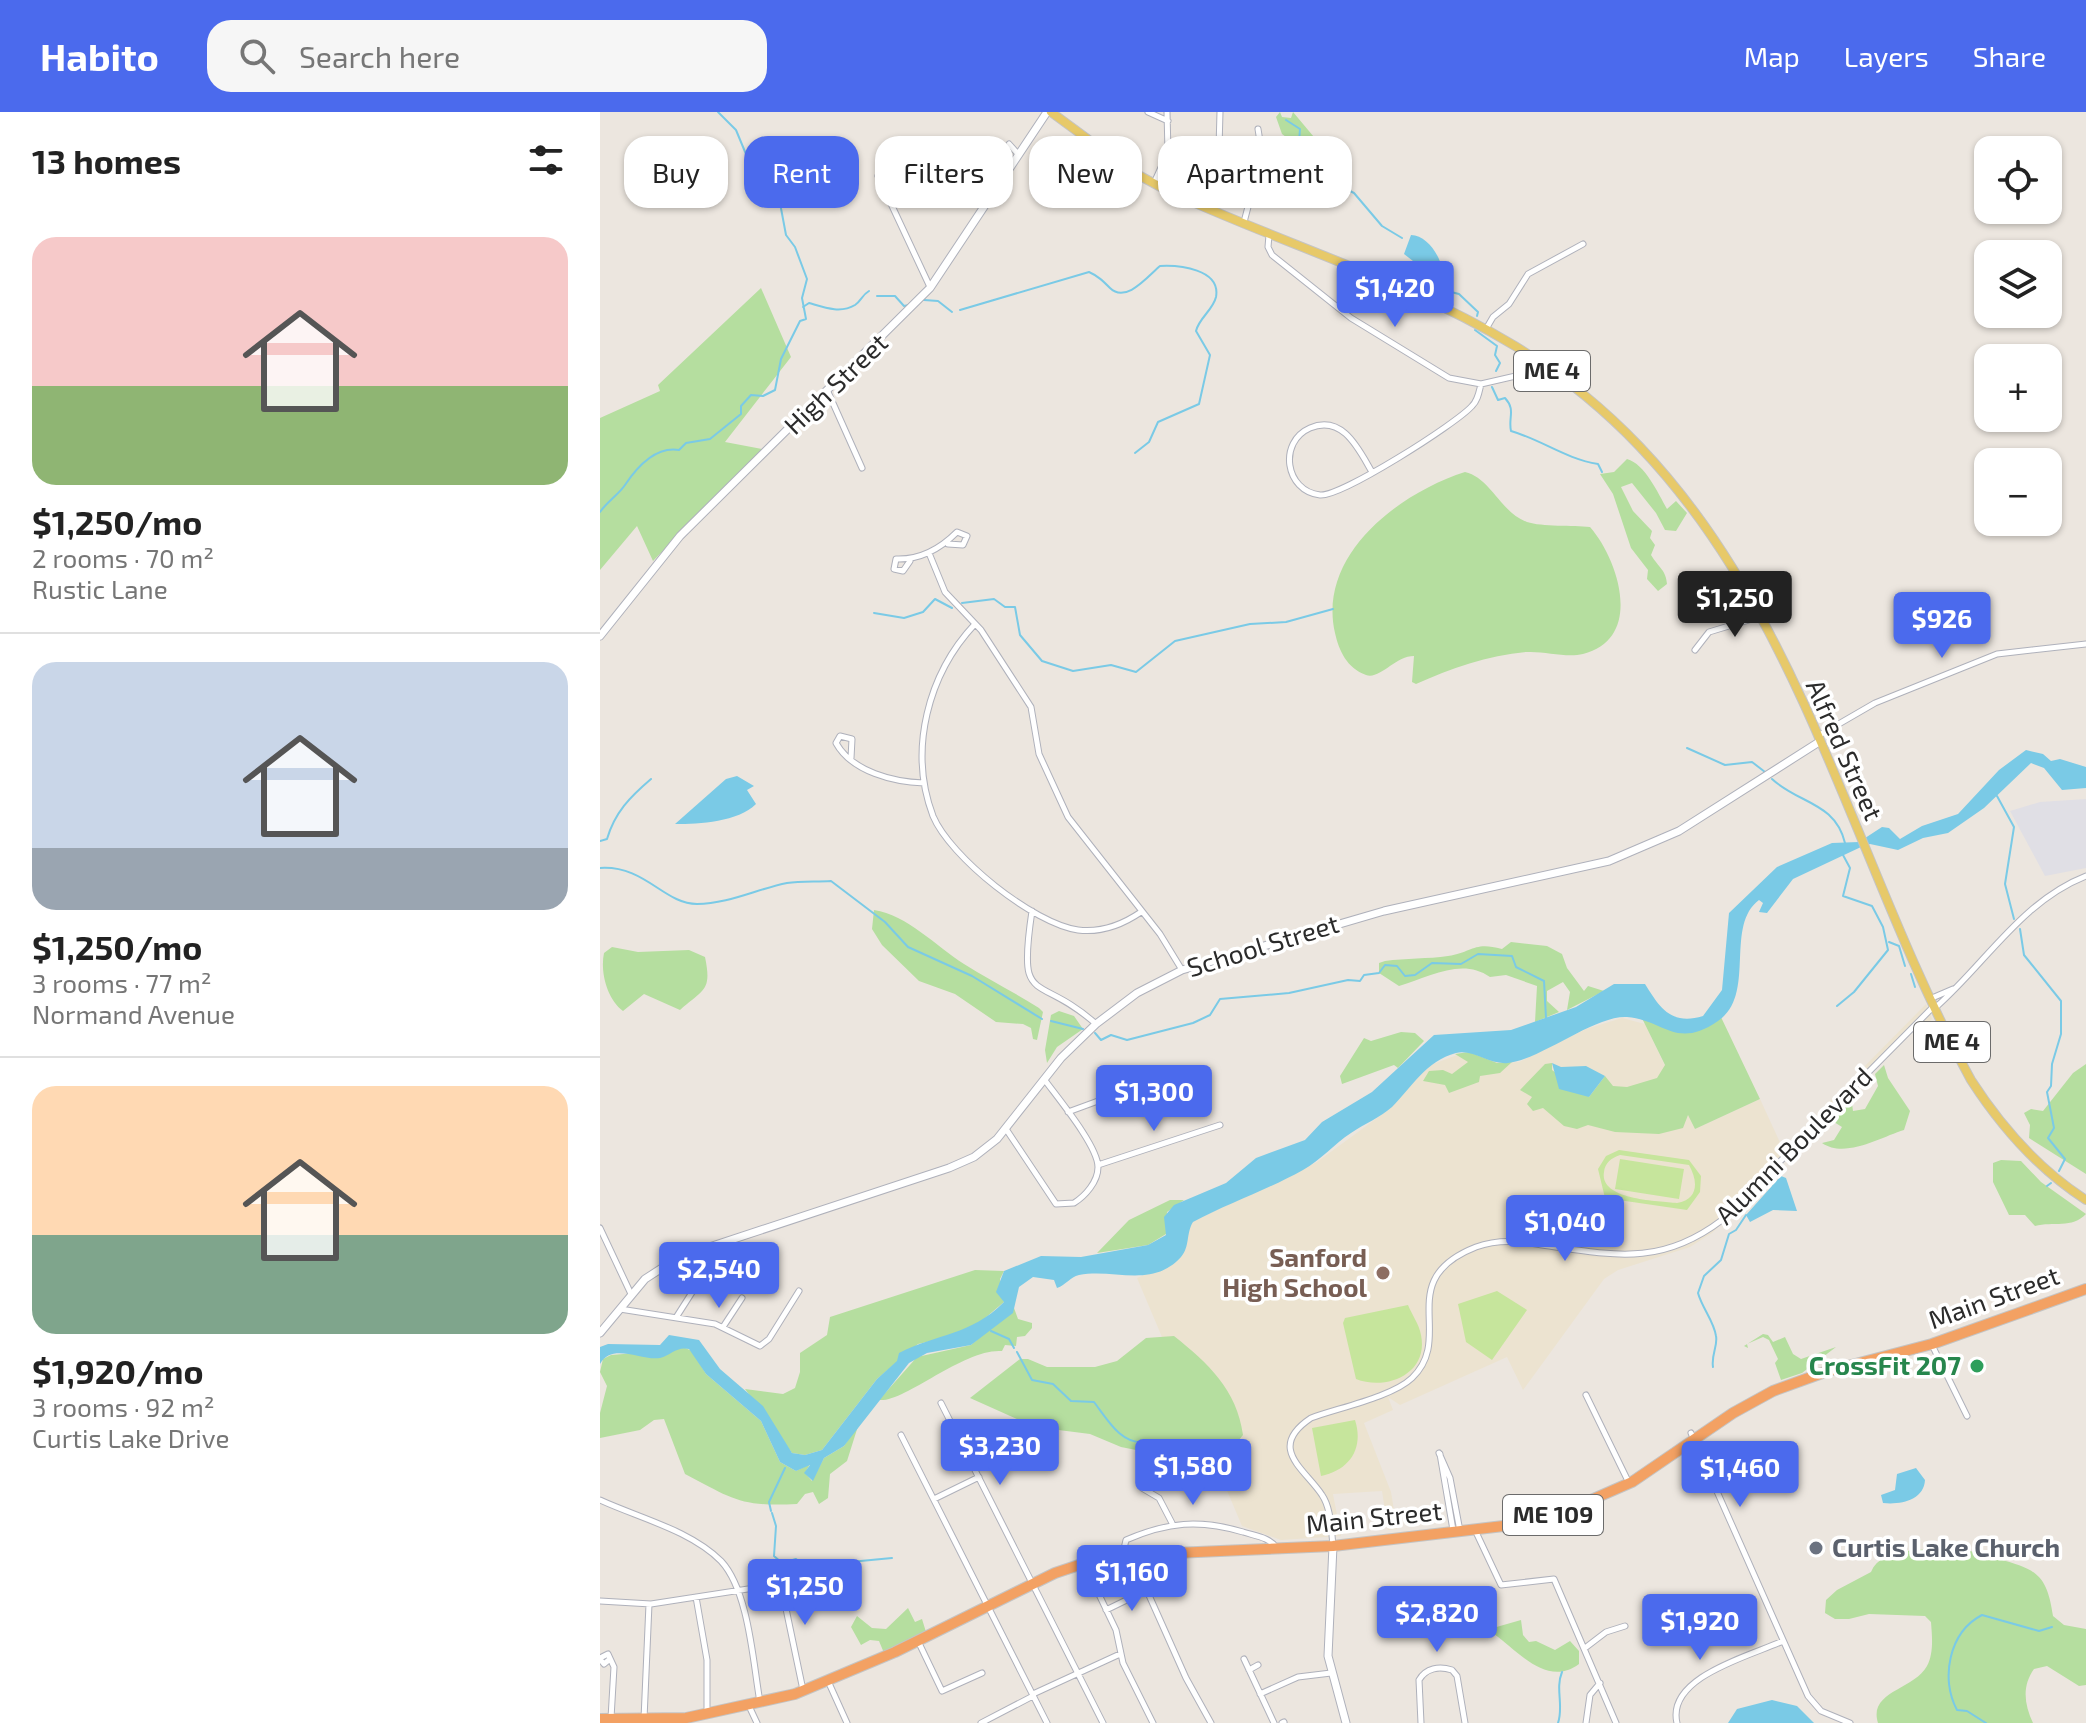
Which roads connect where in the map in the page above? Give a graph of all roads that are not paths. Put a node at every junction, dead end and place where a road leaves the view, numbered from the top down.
1 (1049, 112) edge
2 (1148, 112) edge
3 (1167, 112) edge
4 (1220, 112) edge
5 (1169, 122) junction
6 (1258, 129) dead end
7 (1219, 136) edge
8 (1013, 148) edge
9 (1020, 156) junction
10 (1153, 184) junction
11 (1158, 186) edge
12 (893, 208) edge
13 (1205, 208) edge
14 (1243, 223) junction
15 (1269, 235) junction
16 (1583, 244) dead end
17 (930, 288) junction
18 (1486, 329) junction
19 (1542, 364) junction
20 (1481, 384) junction
21 (828, 392) junction
22 (862, 468) dead end
23 (1372, 472) junction
24 (948, 544) dead end
25 (929, 553) junction
26 (910, 561) dead end
27 (1762, 616) junction
28 (975, 624) junction
29 (600, 636) edge
30 (2086, 644) edge
31 (1695, 650) dead end
32 (1818, 739) junction
33 (851, 758) dead end
34 (924, 783) junction
35 (2086, 876) edge
36 (1032, 911) junction
37 (1141, 912) junction
38 (1182, 970) junction
39 (1954, 988) junction
40 (1935, 1003) junction
41 (1096, 1024) junction
42 (1044, 1079) junction
43 (1139, 1086) dead end
44 (1068, 1112) junction
45 (1220, 1125) dead end
46 (1006, 1129) junction
47 (1098, 1165) junction
48 (2086, 1200) edge
49 (600, 1228) edge
50 (698, 1283) dead end
51 (2086, 1289) edge
52 (799, 1291) dead end
53 (631, 1294) junction
54 (742, 1298) dead end
55 (619, 1309) junction
56 (677, 1317) junction
57 (723, 1327) junction
58 (600, 1333) edge
59 (1932, 1344) junction
60 (1586, 1395) dead end
61 (941, 1403) dead end
62 (1967, 1416) dead end
63 (901, 1435) dead end
64 (1692, 1437) junction
65 (979, 1477) junction
66 (1630, 1484) junction
67 (1142, 1488) dead end
68 (934, 1499) junction
69 (600, 1500) edge
70 (1172, 1523) junction
71 (1474, 1529) junction
72 (1456, 1531) junction
73 (1333, 1546) junction
74 (1277, 1549) junction
75 (1127, 1553) junction
76 (1093, 1582) dead end
77 (1033, 1584) junction
78 (738, 1590) junction
79 (1145, 1590) junction
80 (696, 1597) junction
81 (600, 1601) edge
82 (649, 1604) junction
83 (987, 1606) junction
84 (1106, 1610) junction
85 (1625, 1626) dead end
86 (918, 1641) junction
87 (1783, 1641) junction
88 (1585, 1648) junction
89 (1120, 1654) junction
90 (600, 1658) edge
91 (1244, 1659) dead end
92 (1258, 1665) dead end
93 (1249, 1670) junction
94 (1078, 1672) junction
95 (982, 1673) dead end
96 (1331, 1673) junction
97 (828, 1681) junction
98 (1600, 1683) junction
99 (803, 1691) junction
100 (1260, 1694) junction
101 (1033, 1695) junction
102 (754, 1705) junction
103 (707, 1714) junction
104 (604, 1720) edge
105 (644, 1720) junction
106 (632, 1721) edge
107 (671, 1721) edge
108 (757, 1723) edge
109 (847, 1723) edge
110 (981, 1723) edge
111 (1047, 1723) edge
112 (1103, 1723) edge
113 (1153, 1723) edge
114 (1211, 1723) edge
115 (1274, 1723) edge
116 (1346, 1723) edge
117 (1421, 1723) edge
118 (1465, 1723) edge
119 (1586, 1723) edge
120 (1616, 1723) edge
121 (1677, 1723) edge
122 (1850, 1723) edge

1 - 9 street, High Street
1 - 10 main road, Alfred Street / ME 4
2 - 5 street
3 - 5 street
4 - 7 street
5 - 10 street
6 - 14 street
8 - 9 street
9 - 17 street, High Street
10 - 11 main road, Alfred Street / ME 4
12 - 17 street
13 - 14 main road, Alfred Street / ME 4
14 - 15 main road, Alfred Street / ME 4
15 - 18 main road, Alfred Street / ME 4
15 - 20 street
16 - 18 street
17 - 21 street, High Street
18 - 19 main road, Alfred Street / ME 4
19 - 20 street
19 - 27 main road, Alfred Street / ME 4
20 - 23 street
21 - 22 street
21 - 29 street, High Street
23 - 23 street
24 - 25 street
25 - 26 street
25 - 28 street
27 - 31 street
27 - 32 main road, Alfred Street / ME 4
28 - 34 street
28 - 37 street
30 - 32 street
32 - 38 street, School Street
32 - 40 main road, Alfred Street / ME 4
33 - 34 street
34 - 36 street
35 - 39 street, Alumni Boulevard
36 - 37 street
36 - 41 street
37 - 38 street
38 - 41 street, School Street
39 - 40 street, Alumni Boulevard
39 - 40 street
40 - 48 main road, Alfred Street / ME 4
40 - 73 street, Alumni Boulevard
41 - 42 street, School Street
42 - 44 street
42 - 46 street, School Street
43 - 44 street
44 - 47 street
45 - 47 street
46 - 47 street
46 - 53 street, School Street
49 - 53 street
50 - 56 street
51 - 59 highway, Main Street / ME 109
52 - 57 street
53 - 55 street, School Street
54 - 57 street
55 - 56 street
55 - 58 street, School Street
56 - 57 street
59 - 62 street
59 - 64 highway, Main Street / ME 109
60 - 66 street
61 - 65 street
63 - 68 street
64 - 66 highway, Main Street / ME 109
64 - 87 street
65 - 68 street
65 - 77 street
66 - 71 highway, Main Street / ME 109
67 - 70 street
68 - 83 street
69 - 78 street
70 - 74 street
70 - 75 street
71 - 72 highway, Main Street / ME 109
71 - 88 street
72 - 72 street
72 - 73 highway, Main Street / ME 109
73 - 74 highway, Main Street / ME 109
73 - 96 street
74 - 75 highway, Main Street / ME 109
75 - 77 highway, Main Street / ME 109
75 - 79 street
76 - 84 street
77 - 83 highway, Main Street / ME 109
77 - 94 street
78 - 80 street
78 - 99 street
78 - 102 street
79 - 84 street
79 - 114 street
80 - 82 street
80 - 103 street
81 - 82 street
82 - 105 street
83 - 86 highway, Main Street / ME 109
83 - 101 street
84 - 89 street
85 - 88 street
86 - 95 street
86 - 97 highway, Main Street / ME 109
87 - 121 street
87 - 122 street
88 - 98 street
89 - 94 street
89 - 113 street
90 - 104 street
91 - 93 street
92 - 93 street
93 - 100 street
94 - 101 street
94 - 112 street
96 - 100 street
96 - 116 street
97 - 99 highway, Main Street / ME 109
97 - 109 street
98 - 119 street
98 - 120 street
99 - 102 highway, Main Street / ME 109
100 - 115 street
101 - 110 street
101 - 111 street
102 - 103 highway, Main Street / ME 109
102 - 108 street
103 - 107 highway, Main Street / ME 109
104 - 106 highway, Main Street / ME 109
105 - 106 highway, Main Street / ME 109
105 - 107 highway, Main Street / ME 109
117 - 118 street

